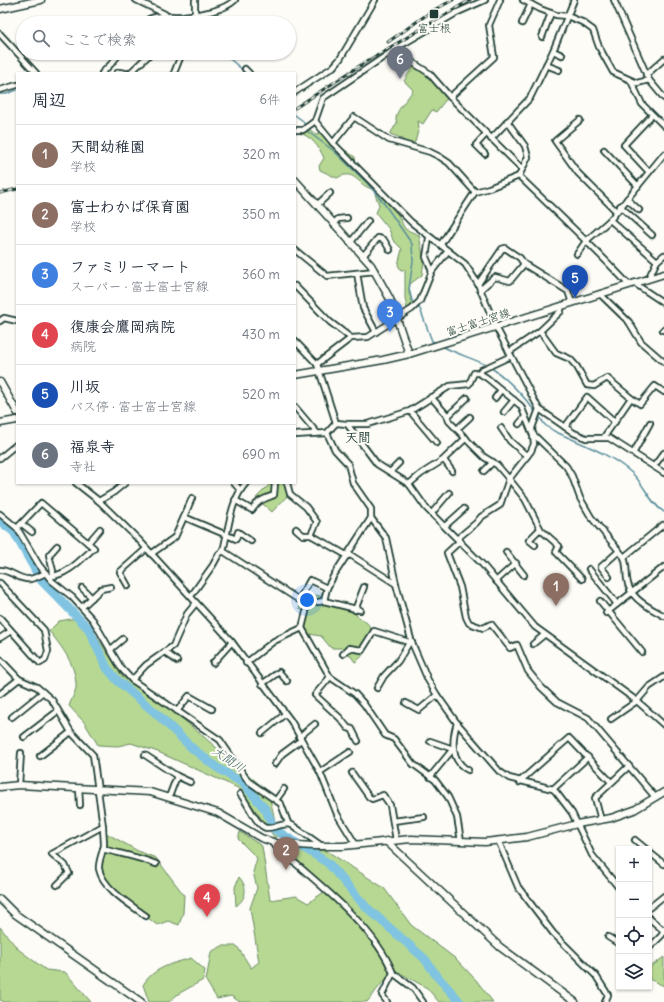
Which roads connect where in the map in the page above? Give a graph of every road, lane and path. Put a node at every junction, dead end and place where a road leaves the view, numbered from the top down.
1 (42, 0) edge
2 (136, 0) edge
3 (195, 0) edge
4 (235, 0) edge
5 (375, 0) edge
6 (485, 0) edge
7 (500, 0) edge
8 (523, 0) edge
9 (574, 0) edge
10 (614, 0) edge
11 (531, 4) junction
12 (0, 9) edge
13 (551, 13) junction
14 (195, 14) junction
15 (168, 16) joint
16 (567, 16) junction
17 (522, 23) dead end
18 (0, 34) edge
19 (542, 37) dead end
20 (16, 51) edge
21 (395, 51) junction
22 (553, 51) junction
23 (562, 55) dead end
24 (664, 59) edge
25 (24, 60) edge
26 (115, 60) edge
27 (144, 60) edge
28 (179, 60) edge
29 (546, 65) junction
30 (560, 70) dead end
31 (35, 72) edge
32 (103, 72) edge
33 (131, 72) edge
34 (174, 72) edge
35 (648, 77) junction
36 (630, 81) junction
37 (16, 85) edge
38 (0, 90) edge
39 (296, 91) edge
40 (450, 97) junction
41 (664, 98) edge
42 (652, 115) junction
43 (580, 120) dead end
44 (315, 121) junction
45 (507, 121) junction
46 (664, 126) edge
47 (296, 130) edge
48 (486, 134) junction
49 (491, 139) junction
50 (333, 143) junction
51 (604, 150) dead end
52 (485, 154) dead end
53 (664, 154) edge
54 (522, 169) junction
55 (649, 172) junction
56 (519, 176) junction
57 (296, 181) edge
58 (638, 186) junction
59 (475, 192) junction
60 (330, 193) dead end
61 (627, 199) junction
62 (317, 205) junction
63 (620, 206) junction
64 (639, 210) dead end
65 (616, 211) junction
66 (347, 218) dead end
67 (610, 220) junction
68 (368, 221) dead end
69 (333, 224) junction
70 (652, 235) dead end
71 (429, 238) junction
72 (586, 241) junction
73 (350, 243) junction
74 (441, 244) junction
75 (390, 250) dead end
76 (296, 251) edge
77 (448, 251) junction
78 (577, 254) dead end
79 (664, 255) edge
80 (363, 256) junction
81 (657, 261) junction
82 (524, 264) junction
83 (375, 271) junction
84 (432, 271) junction
85 (357, 273) junction
86 (664, 274) edge
87 (648, 279) junction
88 (478, 284) junction
89 (632, 284) junction
90 (296, 287) edge
91 (480, 290) junction
92 (600, 294) junction
93 (572, 303) junction
94 (664, 303) edge
95 (561, 306) junction
96 (397, 319) junction
97 (16, 321) edge
98 (0, 322) edge
99 (496, 326) junction
100 (540, 331) junction
101 (376, 332) junction
102 (351, 338) junction
103 (296, 342) edge
104 (409, 354) junction
105 (510, 354) junction
106 (664, 362) edge
107 (318, 367) junction
108 (479, 373) junction
109 (296, 375) edge
110 (0, 382) edge
111 (501, 390) junction
112 (664, 392) edge
113 (431, 397) junction
114 (467, 398) dead end
115 (495, 398) dead end
116 (631, 398) junction
117 (514, 400) junction
118 (296, 407) edge
119 (16, 410) edge
120 (538, 410) junction
121 (410, 411) junction
122 (504, 412) dead end
123 (448, 416) junction
124 (470, 417) dead end
125 (525, 417) junction
126 (16, 420) edge
127 (615, 422) junction
128 (0, 423) edge
129 (336, 423) junction
130 (650, 423) dead end
131 (347, 424) junction
132 (519, 424) dead end
133 (565, 427) junction
134 (457, 428) junction
135 (501, 428) dead end
136 (317, 433) junction
137 (327, 433) junction
138 (532, 433) junction
139 (296, 435) edge
140 (604, 437) junction
141 (466, 438) junction
142 (437, 443) dead end
143 (16, 445) edge
144 (634, 452) junction
145 (664, 453) edge
146 (527, 456) junction
147 (0, 458) edge
148 (444, 460) junction
149 (493, 462) junction
150 (399, 463) dead end
151 (654, 466) junction
152 (452, 471) dead end
153 (484, 471) dead end
154 (390, 472) junction
155 (664, 473) edge
156 (509, 479) junction
157 (77, 484) edge
158 (124, 484) edge
159 (235, 484) edge
160 (245, 484) edge
161 (275, 484) edge
162 (287, 484) edge
163 (408, 484) junction
164 (240, 490) junction
165 (449, 493) dead end
166 (192, 498) dead end
167 (236, 500) junction
168 (99, 501) junction
169 (464, 509) dead end
170 (432, 513) junction
171 (0, 514) edge
172 (184, 517) junction
173 (371, 518) junction
174 (22, 524) junction
175 (663, 525) dead end
176 (445, 526) junction
177 (18, 528) junction
178 (100, 529) dead end
179 (296, 529) dead end
180 (540, 529) junction
181 (32, 532) dead end
182 (227, 534) junction
183 (311, 535) junction
184 (459, 539) junction
185 (251, 541) dead end
186 (88, 544) junction
187 (535, 545) dead end
188 (57, 546) dead end
189 (146, 549) junction
190 (223, 551) junction
191 (619, 551) junction
192 (506, 552) dead end
193 (151, 554) junction
194 (348, 555) junction
195 (624, 557) junction
196 (516, 563) junction
197 (664, 567) edge
198 (589, 569) dead end
199 (0, 570) edge
200 (524, 575) dead end
201 (49, 576) junction
202 (609, 577) dead end
203 (582, 579) dead end
204 (496, 581) junction
205 (0, 583) edge
206 (396, 584) junction
207 (128, 586) dead end
208 (111, 587) dead end
209 (364, 587) dead end
210 (82, 588) dead end
211 (327, 588) junction
212 (631, 592) junction
213 (191, 596) junction
214 (92, 598) junction
215 (324, 601) junction
216 (600, 601) dead end
217 (318, 602) dead end
218 (196, 603) junction
219 (617, 604) junction
220 (82, 607) junction
221 (664, 609) edge
222 (306, 612) dead end
223 (608, 612) junction
224 (659, 613) junction
225 (664, 616) edge
226 (0, 618) edge
227 (302, 628) junction
228 (11, 631) junction
229 (544, 635) junction
230 (0, 638) edge
231 (123, 639) dead end
232 (232, 642) junction
233 (411, 643) junction
234 (533, 644) dead end
235 (110, 650) junction
236 (165, 652) junction
237 (642, 652) dead end
238 (343, 654) dead end
239 (1, 662) edge
240 (177, 662) dead end
241 (213, 663) dead end
242 (246, 663) junction
243 (330, 677) junction
244 (664, 677) edge
245 (19, 679) junction
246 (132, 680) junction
247 (287, 681) dead end
248 (262, 684) junction
249 (377, 688) dead end
250 (43, 692) junction
251 (0, 694) edge
252 (437, 695) junction
253 (637, 701) junction
254 (406, 703) dead end
255 (212, 709) dead end
256 (58, 711) junction
257 (177, 711) junction
258 (285, 714) junction
259 (12, 716) dead end
260 (611, 719) dead end
261 (457, 723) junction
262 (315, 724) dead end
263 (664, 725) edge
264 (71, 732) junction
265 (262, 733) dead end
266 (24, 737) dead end
267 (300, 738) junction
268 (358, 741) dead end
269 (430, 742) dead end
270 (453, 749) junction
271 (350, 752) dead end
272 (21, 753) dead end
273 (145, 755) dead end
274 (40, 756) dead end
275 (588, 757) junction
276 (275, 764) dead end
277 (629, 766) junction
278 (468, 770) dead end
279 (320, 772) junction
280 (352, 773) dead end
281 (177, 776) junction
282 (430, 777) junction
283 (190, 782) dead end
284 (519, 782) junction
285 (612, 782) junction
286 (19, 785) junction
287 (0, 787) edge
288 (78, 788) junction
289 (97, 789) junction
290 (284, 789) dead end
291 (553, 789) junction
292 (664, 792) edge
293 (240, 794) dead end
294 (169, 797) junction
295 (655, 797) junction
296 (276, 800) junction
297 (80, 804) dead end
298 (424, 817) dead end
299 (601, 820) junction
300 (393, 822) junction
301 (288, 823) junction
302 (577, 824) junction
303 (103, 826) junction
304 (396, 840) junction
305 (498, 840) junction
306 (635, 840) dead end
307 (386, 841) junction
308 (461, 841) junction
309 (271, 842) junction
310 (356, 845) junction
311 (322, 846) junction
312 (642, 846) edge
313 (103, 849) junction
314 (652, 854) edge
315 (156, 864) dead end
316 (664, 864) edge
317 (616, 884) edge
318 (57, 885) dead end
319 (664, 896) edge
320 (0, 899) edge
321 (652, 906) edge
322 (146, 916) dead end
323 (652, 920) edge
324 (664, 930) edge
325 (608, 937) dead end
326 (616, 942) edge
327 (652, 945) edge
328 (393, 973) junction
329 (141, 1002) edge
330 (387, 1002) edge
331 (423, 1002) edge
332 (575, 1002) edge
333 (605, 1002) edge

1 - 12 street
2 - 15 street
3 - 14 street
4 - 14 street
5 - 39 street
6 - 21 street
7 - 40 street
8 - 11 street
9 - 16 street
10 - 35 street
11 - 13 street
11 - 17 street
13 - 16 street
13 - 19 street
14 - 15 street
16 - 22 street
16 - 36 street
18 - 20 street
21 - 40 street
21 - 44 street
22 - 23 street
22 - 29 street
24 - 35 street
25 - 31 street
26 - 32 street
27 - 33 street
28 - 34 street
29 - 30 street
29 - 45 street
35 - 36 street
35 - 41 street
36 - 42 street
37 - 38 street
40 - 48 street
42 - 46 street
42 - 55 street
43 - 65 street
44 - 47 street
44 - 50 street
45 - 49 street
45 - 54 street
48 - 49 street
48 - 52 street
49 - 54 street
50 - 59 street
50 - 71 street
51 - 58 street
53 - 55 street
54 - 56 street
55 - 58 street
56 - 59 street
56 - 72 street
57 - 62 street
58 - 61 street
59 - 74 street
60 - 62 street
61 - 63 street
61 - 64 street
62 - 69 street
63 - 65 street
63 - 70 street
65 - 67 street
66 - 69 street
67 - 72 street
67 - 81 street
68 - 73 street
69 - 73 street
71 - 74 street
71 - 84 street
72 - 78 street
72 - 89 street
73 - 80 street
74 - 77 street
75 - 80 street
76 - 85 street
77 - 84 street
77 - 88 street
79 - 81 street
80 - 83 street
81 - 87 street
82 - 88 street
82 - 91 street
82 - 93 street
83 - 85 street
83 - 96 street
84 - 96 street
85 - 101 street
86 - 87 street, 富士富士宮線
87 - 89 street, 富士富士宮線
88 - 91 street
89 - 92 street, 富士富士宮線
89 - 94 street
90 - 102 street
91 - 99 street
92 - 93 street, 富士富士宮線
92 - 106 street
93 - 95 street, 富士富士宮線
95 - 99 street, 富士富士宮線
95 - 100 street
96 - 101 street
96 - 104 street
97 - 98 street
99 - 104 street, 富士富士宮線
99 - 105 street
100 - 105 street
100 - 116 street
101 - 102 street
102 - 107 street
103 - 107 street
104 - 107 street, 富士富士宮線
105 - 108 street
105 - 120 street
107 - 109 street, 富士富士宮線
107 - 129 street
108 - 111 street
108 - 113 street
110 - 119 street
111 - 115 street
111 - 117 street
112 - 116 street
113 - 121 street
113 - 123 street
114 - 123 street
116 - 127 street
117 - 122 street
117 - 125 street
118 - 136 street
120 - 133 street
120 - 138 street
121 - 131 street
121 - 142 street
123 - 134 street
124 - 134 street
125 - 132 street
125 - 138 street
126 - 128 street
127 - 133 street
127 - 140 street
129 - 131 street
129 - 137 street
130 - 144 street
131 - 154 street
133 - 140 street
134 - 141 street
135 - 146 street
136 - 137 street
136 - 139 street
137 - 173 street
138 - 146 street
138 - 191 street
140 - 144 street
141 - 148 street
141 - 149 street
143 - 147 street
144 - 151 street
145 - 151 street
146 - 156 street
148 - 152 street
148 - 163 street
149 - 153 street
149 - 156 street
150 - 154 street
151 - 155 street
154 - 163 street
156 - 180 street
156 - 184 street
157 - 168 street
158 - 168 street
159 - 164 street
160 - 164 street
161 - 167 street
162 - 183 street
163 - 170 street
164 - 167 street
165 - 170 street
166 - 172 street
167 - 182 street
168 - 189 street
169 - 176 street
170 - 176 street
171 - 177 street
172 - 182 street
172 - 193 street
173 - 194 street
173 - 206 street
174 - 177 street
174 - 181 street
174 - 186 street
175 - 195 street
176 - 184 street
177 - 201 street
178 - 186 street
179 - 183 street
180 - 187 street
180 - 203 street
182 - 185 street
182 - 190 street
183 - 194 street
184 - 204 street
184 - 277 street
186 - 201 street
188 - 201 street
189 - 193 street
189 - 207 street
190 - 211 street
190 - 213 street
191 - 195 street
191 - 202 street
192 - 196 street
193 - 213 street
194 - 206 street
194 - 211 street
195 - 212 street
196 - 200 street
196 - 204 street
197 - 212 street
198 - 219 street
199 - 201 street
201 - 220 street
204 - 229 street
205 - 228 street
206 - 233 street
208 - 214 street
209 - 215 street
210 - 214 street
211 - 215 street
212 - 219 street
212 - 224 street
213 - 218 street
214 - 220 street
215 - 217 street
216 - 223 street
218 - 232 street
218 - 236 street
219 - 223 street
220 - 235 street
221 - 224 street
222 - 227 street
223 - 237 street
224 - 225 street
226 - 228 street
227 - 242 street
227 - 243 street
228 - 230 street
229 - 234 street
229 - 253 street
231 - 235 street
232 - 241 street
232 - 242 street
233 - 238 street
233 - 249 street
233 - 252 street
235 - 246 street
236 - 240 street
236 - 246 street
239 - 245 street
242 - 248 street
243 - 268 street
243 - 282 street
244 - 253 street
245 - 250 street
245 - 251 street
246 - 257 street
247 - 248 street
248 - 258 street
250 - 256 street
250 - 259 street
252 - 254 street
252 - 261 street
253 - 260 street
253 - 263 street
255 - 257 street
256 - 264 street
256 - 266 street
257 - 296 street
258 - 265 street
258 - 267 street
261 - 270 street
261 - 284 street
262 - 267 street
264 - 274 street
264 - 289 street
267 - 276 street
267 - 279 street
269 - 270 street
270 - 278 street
270 - 282 street
271 - 279 street
272 - 286 street
273 - 281 street
275 - 284 street
275 - 285 street
275 - 291 street
277 - 285 street
277 - 295 street
279 - 310 street
280 - 300 street
281 - 283 street
281 - 294 street
282 - 308 street
284 - 291 street
285 - 299 street
286 - 287 street
286 - 288 street
288 - 289 street
288 - 297 street
289 - 294 street
289 - 303 street
290 - 296 street
291 - 302 street
292 - 295 street
293 - 301 street
294 - 309 street
295 - 299 street
296 - 301 street
298 - 300 street
299 - 302 street
300 - 304 street
301 - 311 street
302 - 305 street
302 - 317 street
303 - 313 street
303 - 318 street
304 - 307 street
304 - 308 street
305 - 308 street
305 - 333 street
306 - 312 street
307 - 310 street
307 - 332 street
309 - 311 street
309 - 328 street
310 - 311 street
313 - 315 street
313 - 322 street
314 - 316 street
319 - 321 street
320 - 329 street
323 - 324 street
324 - 327 street
325 - 326 street
328 - 330 street
328 - 331 street

